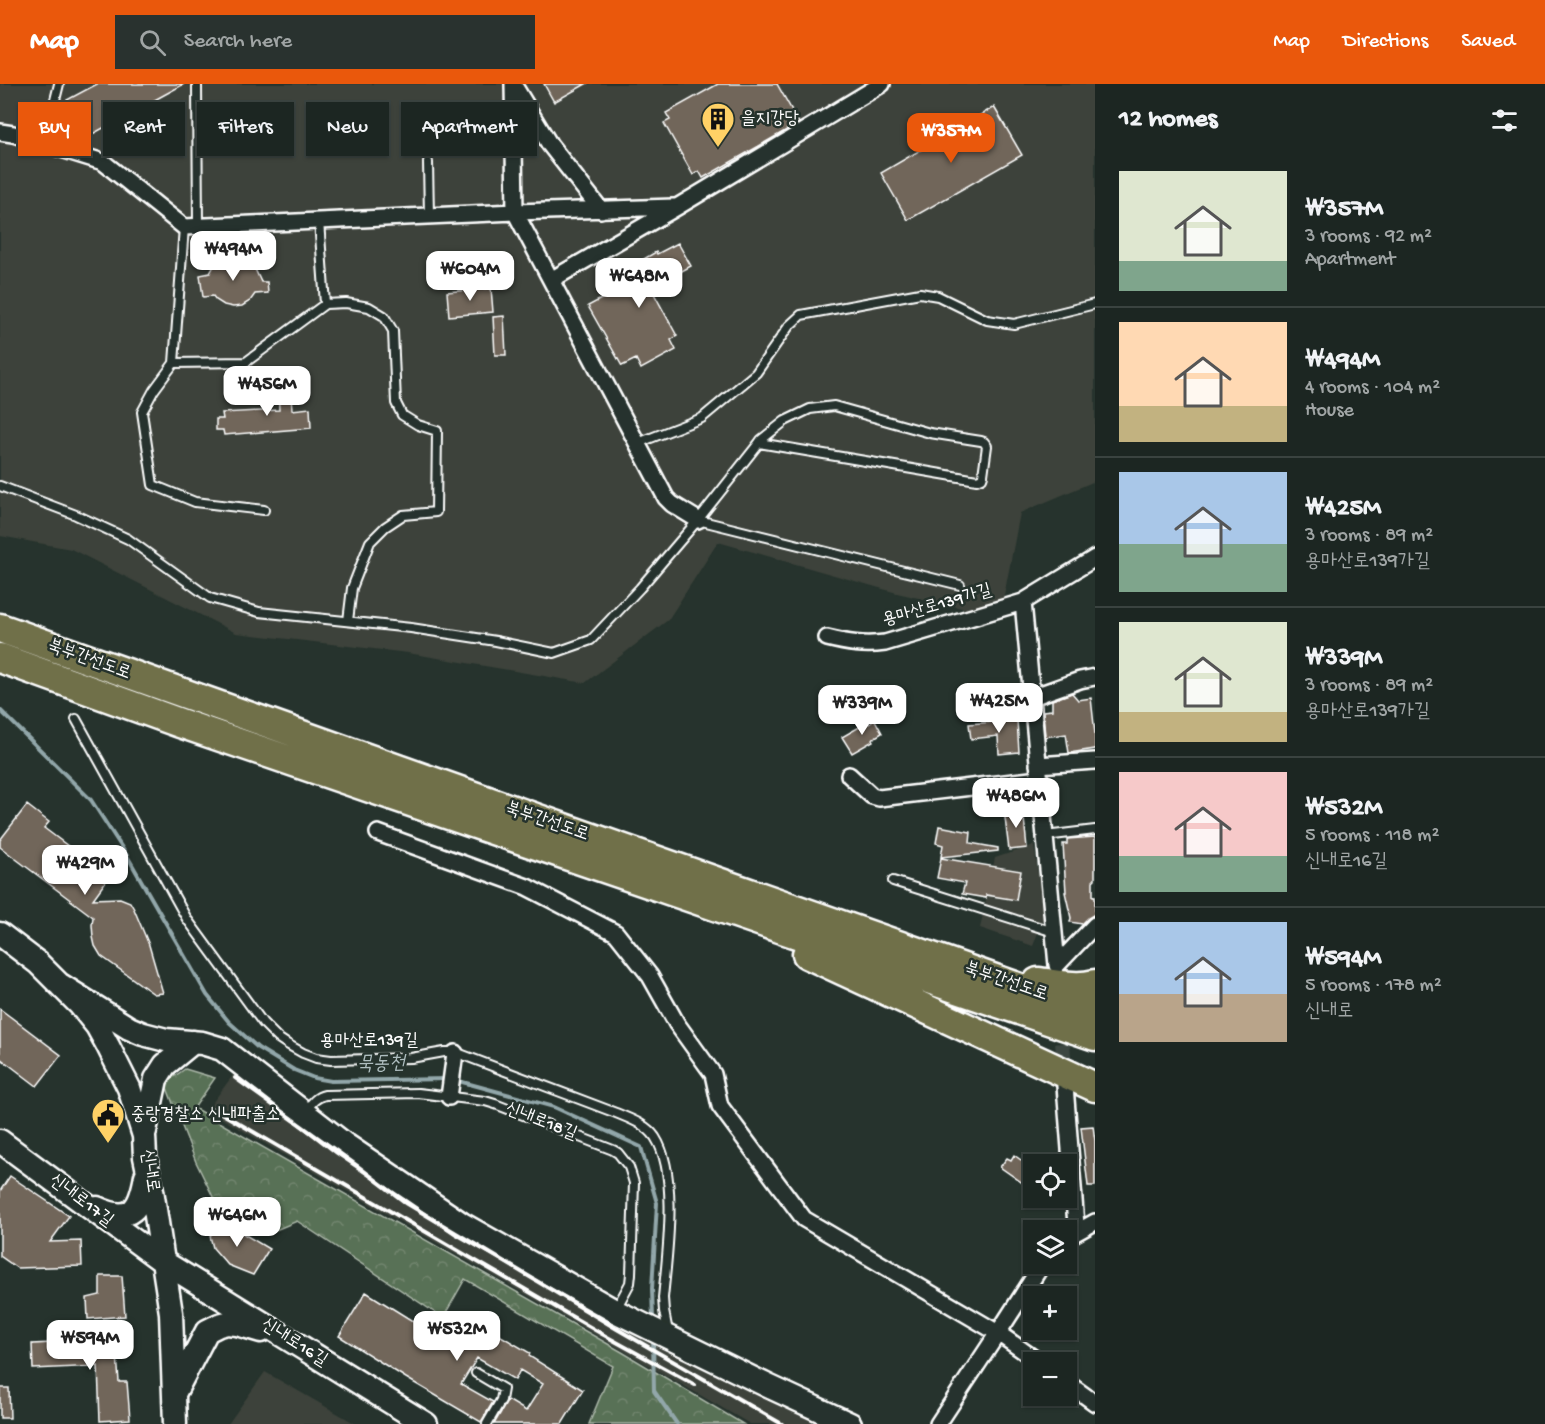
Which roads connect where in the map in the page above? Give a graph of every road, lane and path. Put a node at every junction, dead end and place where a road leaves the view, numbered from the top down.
1 (59, 84) edge
2 (197, 84) edge
3 (513, 84) edge
4 (882, 84) edge
5 (54, 102) edge
6 (0, 132) edge
7 (18, 136) edge
8 (83, 156) edge
9 (428, 162) dead end
10 (677, 207) junction
11 (601, 210) junction
12 (515, 212) junction
13 (429, 216) junction
14 (319, 221) junction
15 (191, 227) junction
16 (551, 280) junction
17 (325, 304) junction
18 (1095, 304) edge
19 (174, 363) junction
20 (638, 443) junction
21 (759, 443) junction
22 (0, 486) edge
23 (264, 510) dead end
24 (698, 520) junction
25 (1095, 558) edge
26 (960, 585) dead end
27 (1023, 602) junction
28 (348, 621) junction
29 (0, 628) edge
30 (827, 638) dead end
31 (0, 657) edge
32 (1095, 677) edge
33 (1032, 697) junction
34 (76, 719) dead end
35 (1095, 760) edge
36 (1039, 772) junction
37 (849, 776) dead end
38 (1095, 830) edge
39 (378, 833) dead end
40 (1045, 836) junction
41 (893, 880) dead end
42 (700, 902) junction
43 (1095, 925) edge
44 (1054, 932) junction
45 (0, 934) edge
46 (999, 980) junction
47 (59, 984) junction
48 (1095, 984) edge
49 (1095, 1014) edge
50 (1095, 1036) edge
51 (193, 1042) junction
52 (455, 1053) junction
53 (1065, 1086) tunnel mouth
54 (1095, 1087) edge
55 (449, 1097) junction
56 (304, 1113) junction
57 (144, 1136) junction
58 (0, 1141) edge
59 (147, 1166) junction
60 (81, 1201) junction
61 (1076, 1220) edge
62 (1095, 1222) edge
63 (1077, 1232) edge
64 (162, 1261) junction
65 (1036, 1274) edge
66 (615, 1311) junction
67 (998, 1333) junction
68 (289, 1339) junction
69 (671, 1339) junction
70 (1025, 1352) edge
71 (476, 1373) dead end
72 (1077, 1390) edge
73 (174, 1394) junction
74 (1095, 1403) edge
75 (175, 1424) edge
76 (426, 1424) edge
77 (487, 1424) edge
78 (850, 1424) edge
79 (938, 1424) edge

1 - 5 lane
2 - 15 lane
3 - 11 street
3 - 12 street
4 - 10 street
6 - 7 street
8 - 15 street
9 - 13 lane
10 - 11 street
10 - 16 street
11 - 12 street
12 - 13 street
12 - 16 street
13 - 14 street
14 - 15 street
14 - 17 lane
15 - 19 lane
16 - 20 street
17 - 19 lane
17 - 28 lane
18 - 20 lane
19 - 23 lane
20 - 24 street
21 - 21 lane
21 - 24 lane
22 - 28 lane
24 - 26 lane
24 - 28 lane
25 - 27 street, 용마산로139가길
27 - 30 street, 용마산로139가길
27 - 33 street
29 - 46 highway, 북부간선도로
31 - 42 highway, 북부간선도로
32 - 33 street
33 - 36 street
34 - 52 lane, 용마산로139길
35 - 36 street
36 - 37 street
36 - 40 street
38 - 40 lane
39 - 67 street
40 - 44 street
41 - 44 lane
42 - 50 highway, 북부간선도로
42 - 54 highway
43 - 44 street
45 - 47 street, 신내로
46 - 48 highway
46 - 49 highway, 북부간선도로
47 - 51 street
47 - 57 street, 신내로
51 - 56 street
51 - 57 street
52 - 55 street
52 - 69 lane, 용마산로139길
53 - 61 street
55 - 56 lane, 신내로18길
55 - 66 lane, 신내로18길
56 - 66 street
57 - 59 street, 신내로
58 - 60 street, 신내로17길
59 - 60 street
59 - 64 street, 신내로
60 - 64 street, 신내로17길
62 - 63 street
64 - 68 street, 신내로16길
64 - 73 street, 신내로
65 - 67 street
66 - 69 street
67 - 70 street
67 - 79 street
68 - 73 street
68 - 76 street, 신내로16길
69 - 78 street
71 - 77 lane
72 - 74 street
73 - 75 street, 신내로

